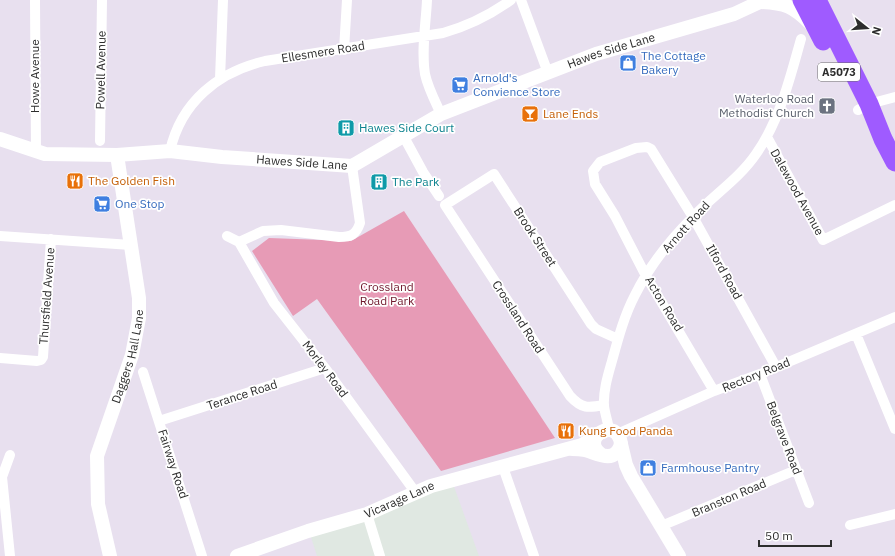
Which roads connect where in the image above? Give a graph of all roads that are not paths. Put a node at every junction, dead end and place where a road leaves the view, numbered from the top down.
1 (35, 0) edge
2 (102, 0) edge
3 (223, 0) edge
4 (347, 0) edge
5 (427, 0) edge
6 (511, 0) edge
7 (521, 0) edge
8 (802, 0) edge
9 (817, 0) edge
10 (762, 1) edge
11 (809, 34) junction
12 (425, 36) junction
13 (344, 50) junction
14 (548, 73) junction
15 (220, 78) junction
16 (895, 98) edge
17 (864, 107) junction
18 (441, 114) junction
19 (404, 137) junction
20 (767, 138) junction
21 (0, 139) edge
22 (100, 141) dead end
23 (170, 151) junction
24 (36, 152) junction
25 (117, 155) junction
26 (895, 162) edge
27 (352, 166) junction
28 (669, 177) joint
29 (439, 196) dead end
30 (445, 205) joint
31 (895, 205) edge
32 (693, 217) junction
33 (0, 236) edge
34 (227, 236) dead end
35 (51, 239) junction
36 (239, 242) junction
37 (131, 245) junction
38 (646, 276) junction
39 (895, 317) edge
40 (856, 334) junction
41 (618, 339) junction
42 (0, 358) edge
43 (776, 367) junction
44 (325, 368) junction
45 (143, 372) dead end
46 (760, 374) junction
47 (714, 391) junction
48 (604, 405) junction
49 (159, 421) junction
50 (895, 429) edge
51 (616, 436) junction
52 (595, 437) junction
53 (563, 449) junction
54 (10, 455) dead end
55 (604, 456) junction
56 (503, 467) junction
57 (796, 470) junction
58 (631, 476) junction
59 (416, 492) junction
60 (809, 502) dead end
61 (367, 514) junction
62 (895, 514) edge
63 (850, 525) dead end
64 (661, 526) junction
65 (4, 530) edge
66 (10, 556) edge
67 (110, 556) edge
68 (202, 556) edge
69 (237, 556) edge
70 (380, 556) edge
71 (534, 556) edge
72 (679, 556) edge

1 - 24 street, Howe Avenue
2 - 22 street, Powell Avenue
3 - 15 street
4 - 13 street
5 - 12 street
6 - 12 street, Ellesmere Road
7 - 14 street
8 - 11 highway, A5073
9 - 17 highway
10 - 11 street
10 - 14 street, Hawes Side Lane
11 - 17 highway, A5073
11 - 20 street, Arnott Road
12 - 13 street, Ellesmere Road
12 - 18 street
13 - 15 street, Ellesmere Road
14 - 18 street, Hawes Side Lane
15 - 23 street, Ellesmere Road
16 - 17 street
17 - 26 highway
18 - 19 street, Hawes Side Lane
19 - 27 street, Hawes Side Lane
19 - 29 street
20 - 31 street, Dalewood Avenue
20 - 32 street, Arnott Road
21 - 24 street, Hawes Side Lane
23 - 25 street, Hawes Side Lane
23 - 27 street, Hawes Side Lane
24 - 25 street, Hawes Side Lane
25 - 37 street, Daggers Hall Lane
27 - 36 street
28 - 32 street, Ilford Road
28 - 38 street, Acton Road
30 - 41 street, Brook Street
30 - 48 street, Crossland Road
32 - 38 street, Arnott Road
32 - 43 street, Ilford Road
33 - 35 street
34 - 36 street
35 - 37 street
35 - 42 street, Thursfield Avenue
36 - 44 street, Morley Road
37 - 67 street, Daggers Hall Lane
38 - 41 street, Arnott Road
38 - 47 street, Acton Road
39 - 40 street, Rectory Road
40 - 43 street, Rectory Road
40 - 50 street
41 - 48 street, Arnott Road
43 - 46 street, Rectory Road
44 - 49 street, Terance Road
44 - 59 street, Morley Road
45 - 49 street, Fairway Road
46 - 47 street, Rectory Road
46 - 57 street, Belgrave Road
47 - 51 street, Rectory Road
48 - 51 street, Arnott Road
49 - 68 street, Fairway Road
51 - 52 street, Vicarage Lane
51 - 55 street
51 - 58 street, Vicarage Lane
52 - 53 street, Vicarage Lane
52 - 55 street, Vicarage Lane
53 - 55 street, Vicarage Lane
53 - 56 street, Vicarage Lane
54 - 65 street
55 - 58 street, Vicarage Lane
56 - 59 street, Vicarage Lane
56 - 71 street
57 - 60 street, Belgrave Road
57 - 64 street, Branston Road
58 - 64 street, Vicarage Lane
59 - 61 street, Vicarage Lane
61 - 69 street, Vicarage Lane
61 - 70 street
62 - 63 street
64 - 72 street, Vicarage Lane
65 - 66 street

